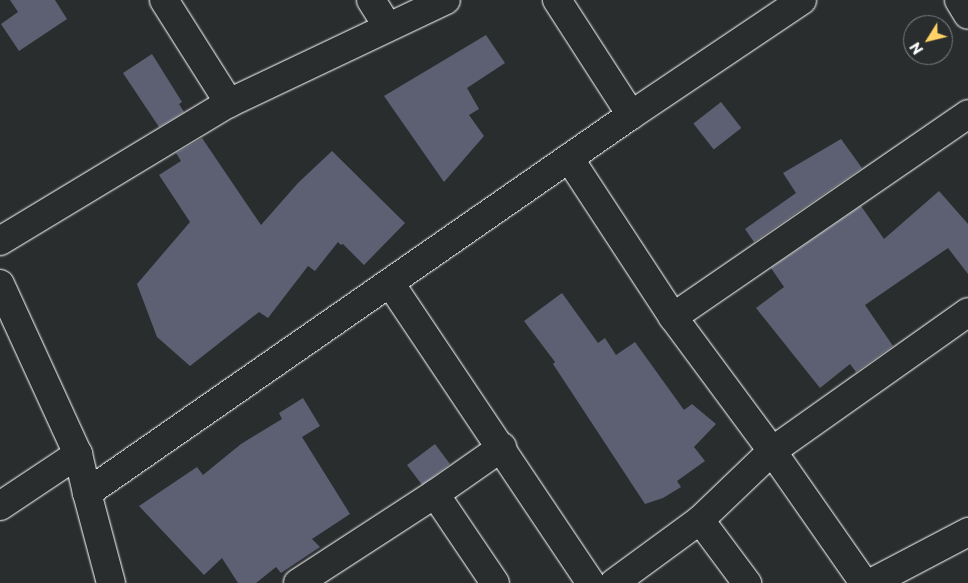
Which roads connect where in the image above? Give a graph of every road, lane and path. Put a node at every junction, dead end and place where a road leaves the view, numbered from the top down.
1 (164, 0) edge
2 (371, 0) edge
3 (446, 0) edge
4 (557, 0) edge
5 (959, 0) edge
6 (787, 4) edge
7 (968, 15) edge
8 (387, 26) junction
9 (228, 103) junction
10 (968, 114) edge
11 (631, 115) junction
12 (569, 158) junction
13 (0, 241) edge
14 (390, 283) junction
15 (0, 284) edge
16 (968, 312) edge
17 (673, 317) junction
18 (502, 447) junction
19 (772, 451) junction
20 (78, 454) junction
21 (87, 493) junction
22 (435, 494) junction
23 (0, 506) edge
24 (700, 520) junction
25 (968, 532) edge
26 (111, 583) edge
27 (298, 583) edge
28 (495, 583) edge
29 (591, 583) edge
30 (614, 583) edge
31 (747, 583) edge
32 (864, 583) edge
33 (871, 583) edge

1 - 9 street
2 - 8 street
3 - 8 street
4 - 11 street
5 - 7 street
6 - 11 street
8 - 9 street
9 - 13 street
10 - 17 street
11 - 12 street
12 - 14 street
12 - 17 street
14 - 18 street
14 - 21 street
15 - 20 street
16 - 19 street
17 - 19 street
18 - 22 street
18 - 29 street
19 - 24 street
19 - 32 street
20 - 21 street
20 - 23 street
21 - 26 street
22 - 27 street
22 - 28 street
24 - 30 street
24 - 31 street
25 - 33 street

